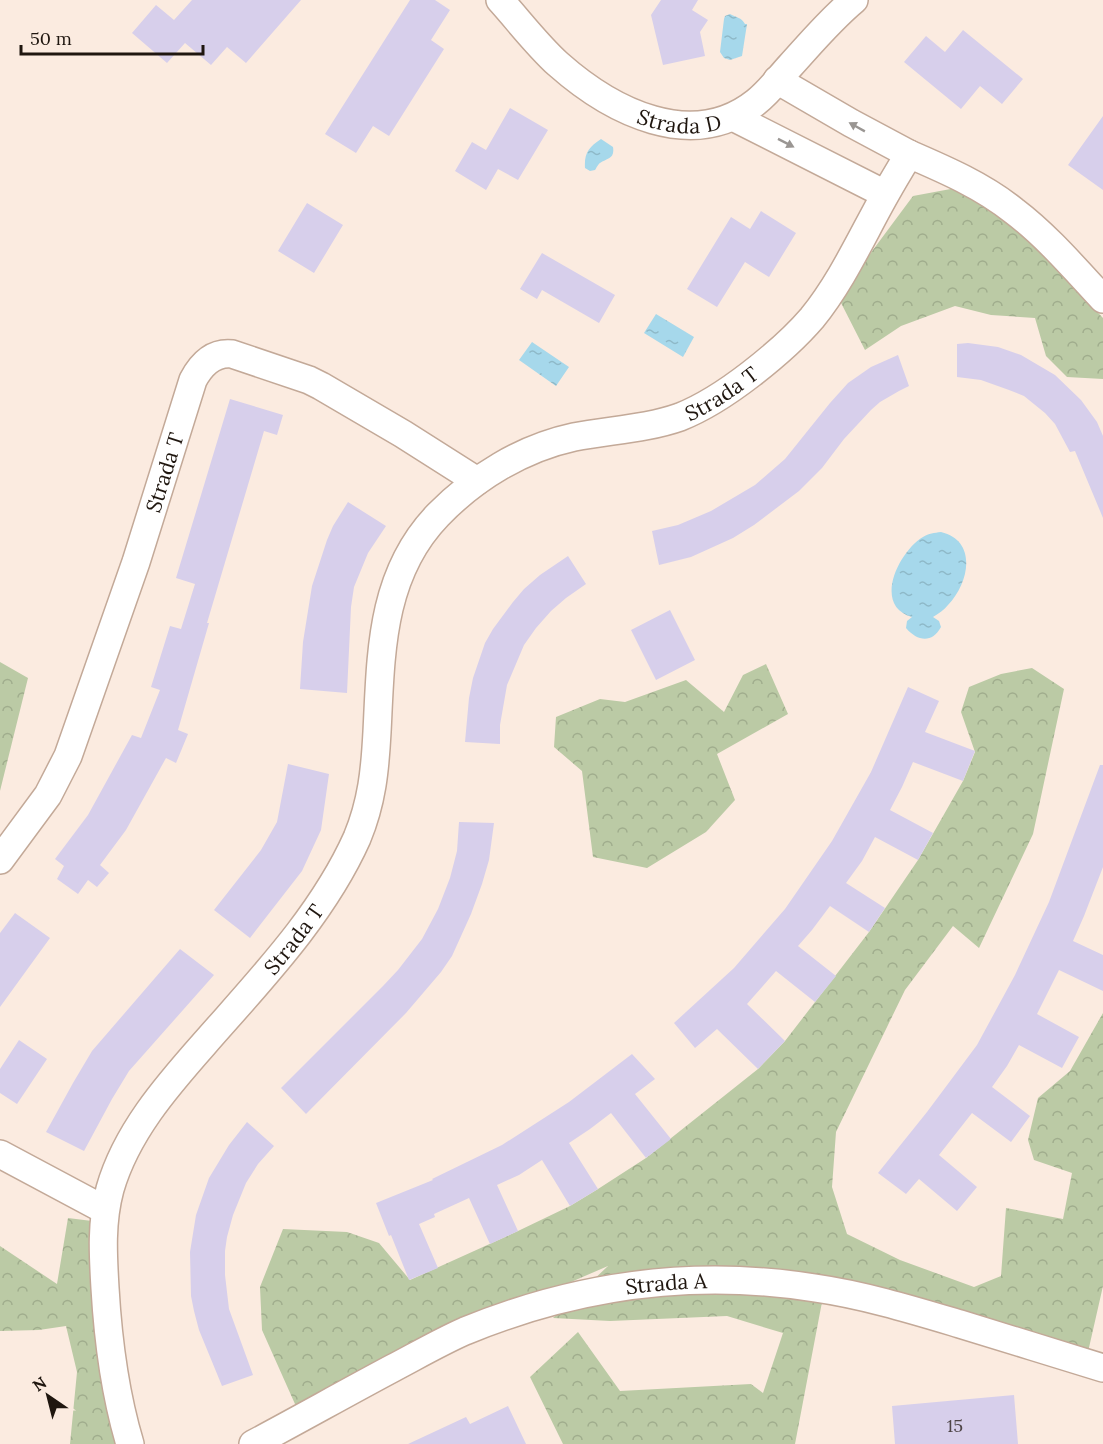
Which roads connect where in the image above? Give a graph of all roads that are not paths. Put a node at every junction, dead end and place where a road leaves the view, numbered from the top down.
1 (500, 0) edge
2 (854, 0) edge
3 (777, 80) junction
4 (734, 117) junction
5 (909, 154) junction
6 (885, 194) junction
7 (1103, 298) edge
8 (477, 481) junction
9 (0, 860) edge
10 (0, 1154) edge
11 (105, 1210) junction
12 (1103, 1368) edge
13 (130, 1444) edge
14 (253, 1444) edge

1 - 4 street, Strada D
2 - 3 street, Strada D
3 - 4 street, Strada D
5 -> 3 street
4 -> 6 street
5 - 6 street, Strada T
5 - 7 street
6 - 8 street, Strada T
8 - 9 street, Strada T
8 - 11 street, Strada T
10 - 11 street
11 - 13 street, Strada T
12 - 14 street, Strada A

